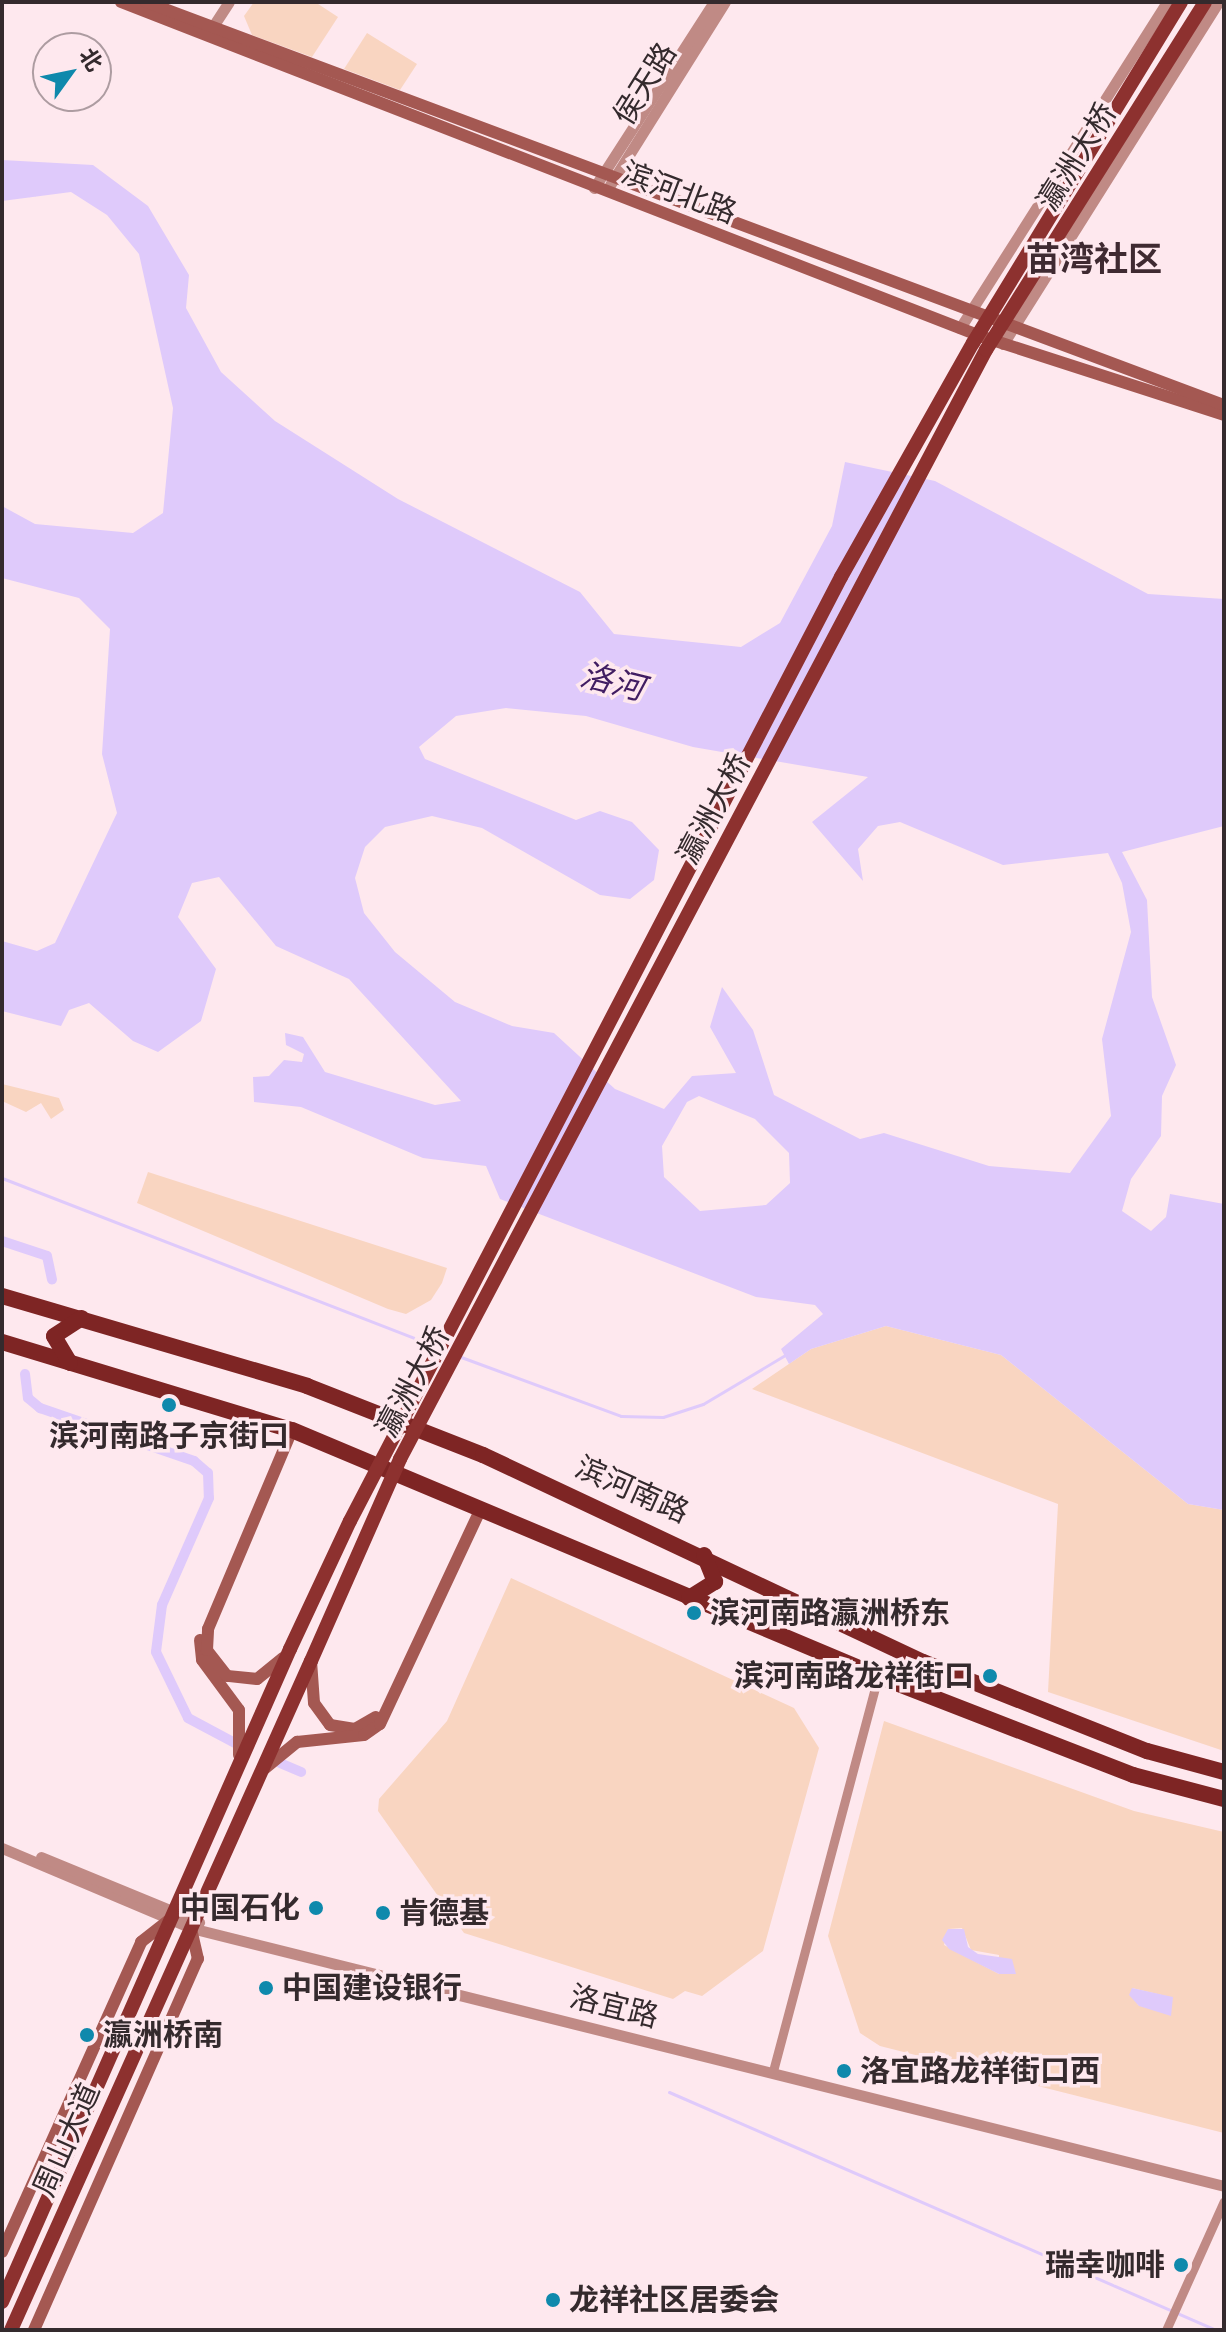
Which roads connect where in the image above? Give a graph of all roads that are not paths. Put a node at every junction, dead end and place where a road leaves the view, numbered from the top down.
1 (121, 2) edge
2 (146, 2) edge
3 (222, 2) edge
4 (229, 2) edge
5 (714, 2) edge
6 (725, 2) edge
7 (1167, 2) edge
8 (1181, 2) edge
9 (1205, 2) edge
10 (1218, 2) edge
11 (205, 33) junction
12 (607, 178) junction
13 (600, 190) junction
14 (970, 312) junction
15 (960, 328) junction
16 (1013, 328) junction
17 (1003, 344) junction
18 (1224, 405) edge
19 (1224, 415) edge
20 (2, 1296) edge
21 (82, 1318) junction
22 (2, 1342) edge
23 (71, 1364) junction
24 (292, 1430) junction
25 (480, 1511) junction
26 (701, 1552) junction
27 (224, 1578) junction
28 (689, 1598) junction
29 (290, 1649) junction
30 (311, 1661) junction
31 (878, 1676) junction
32 (403, 1683) junction
33 (238, 1766) junction
34 (1224, 1772) edge
35 (258, 1774) junction
36 (1224, 1799) edge
37 (2, 1841) edge
38 (2, 1848) edge
39 (170, 1917) junction
40 (193, 1925) junction
41 (774, 2068) junction
42 (1224, 2178) edge
43 (1224, 2186) edge
44 (1224, 2201) edge
45 (2, 2252) edge
46 (2, 2302) edge
47 (1168, 2325) edge
48 (11, 2330) edge
49 (34, 2330) edge

1 - 11 main road, 滨河北路
2 - 11 main road, 滨河北路
3 - 11 street
4 - 11 street
5 - 12 street, 侯天路
6 - 12 street, 侯天路
7 - 14 street
8 - 29 main road, 瀛洲大桥, bridge
9 - 30 main road, 瀛洲大桥, bridge
10 - 16 street
11 - 12 main road, 滨河北路
11 - 13 main road, 滨河北路
12 - 13 street, 侯天路
12 - 14 main road, 滨河北路
13 - 15 main road, 滨河北路
14 - 15 street
14 - 16 main road, 滨河北路
15 - 17 main road, 滨河北路
16 - 17 street
16 - 18 main road, 滨河北路
17 - 19 main road, 滨河北路
20 - 21 highway, 滨河南路
21 - 23 highway
21 - 26 highway, 滨河南路
22 - 23 highway
23 - 24 highway
24 - 25 highway
24 - 27 main road
25 - 28 highway
25 - 32 main road
26 - 28 highway
26 - 34 highway, 滨河南路
27 - 29 main road
27 - 33 main road
28 - 31 highway
29 - 33 main road, 周山大道
30 - 32 main road
30 - 35 main road, 周山大道
31 - 36 highway
31 - 41 street
32 - 35 main road
33 - 39 main road, 周山大道
35 - 40 main road, 周山大道
37 - 39 street, 洛宜路
38 - 39 street, 洛宜路
39 - 40 street, 洛宜路
39 - 45 main road, 周山大道
39 - 46 main road, 周山大道
40 - 41 street, 洛宜路
40 - 48 main road, 周山大道
40 - 49 main road, 周山大道
41 - 42 street, 洛宜路
41 - 43 street, 洛宜路
44 - 47 street

